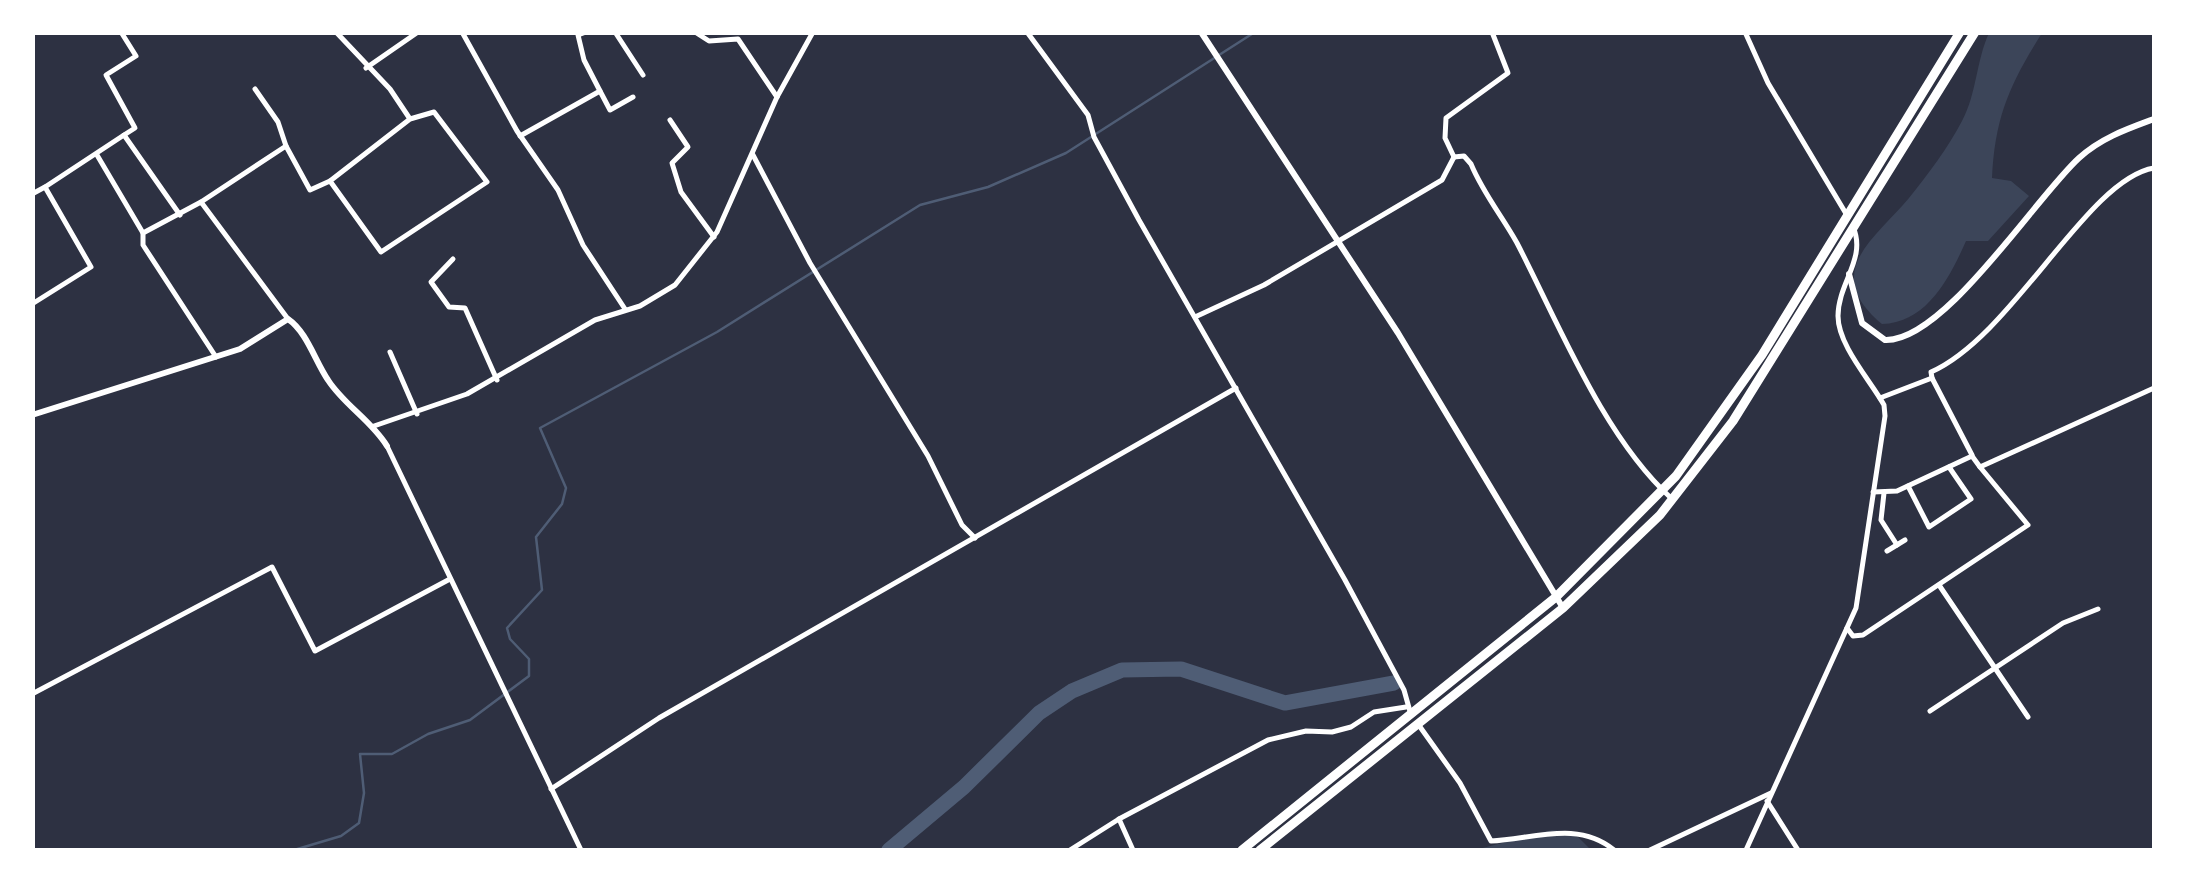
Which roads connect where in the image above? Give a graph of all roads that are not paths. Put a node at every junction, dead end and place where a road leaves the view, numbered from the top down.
1 (121, 32) edge
2 (336, 32) edge
3 (418, 32) edge
4 (462, 32) edge
5 (586, 32) edge
6 (615, 32) edge
7 (695, 32) edge
8 (803, 32) edge
9 (1028, 32) edge
10 (1201, 32) edge
11 (1492, 32) edge
12 (1745, 32) edge
13 (1960, 32) edge
14 (1976, 32) edge
15 (812, 35) edge
16 (366, 68) junction
17 (644, 74) dead end
18 (255, 89) dead end
19 (600, 92) junction
20 (633, 97) dead end
21 (777, 97) junction
22 (410, 119) junction
23 (2154, 119) edge
24 (670, 120) dead end
25 (124, 135) junction
26 (520, 136) junction
27 (286, 146) junction
28 (97, 155) junction
29 (754, 155) junction
30 (1454, 157) junction
31 (2154, 168) edge
32 (330, 181) junction
33 (45, 187) junction
34 (32, 194) edge
35 (201, 202) junction
36 (180, 215) junction
37 (1848, 216) junction
38 (1854, 230) junction
39 (143, 233) junction
40 (714, 236) junction
41 (1337, 242) junction
42 (453, 259) dead end
43 (1848, 274) junction
44 (32, 304) edge
45 (625, 310) junction
46 (1195, 318) junction
47 (288, 319) junction
48 (390, 352) dead end
49 (216, 357) junction
50 (1932, 378) junction
51 (497, 380) junction
52 (1236, 388) junction
53 (2154, 388) edge
54 (1880, 398) junction
55 (32, 415) edge
56 (418, 415) junction
57 (374, 426) junction
58 (387, 446) joint
59 (1972, 456) junction
60 (1980, 467) junction
61 (1949, 468) junction
62 (1908, 486) junction
63 (1663, 491) junction
64 (1873, 492) junction
65 (1884, 493) junction
66 (1672, 500) junction
67 (975, 538) junction
68 (1906, 540) dead end
69 (1897, 545) junction
70 (1887, 551) dead end
71 (450, 579) junction
72 (1939, 585) junction
73 (1556, 598) junction
74 (1563, 608) junction
75 (2098, 609) dead end
76 (1847, 628) junction
77 (1994, 668) junction
78 (32, 694) edge
79 (1408, 711) junction
80 (1930, 711) dead end
81 (2028, 717) dead end
82 (1418, 725) junction
83 (551, 788) junction
84 (1771, 793) junction
85 (1767, 801) junction
86 (1118, 818) junction
87 (581, 850) edge
88 (1070, 850) edge
89 (1133, 850) edge
90 (1242, 850) edge
91 (1260, 850) edge
92 (1614, 850) edge
93 (1650, 850) edge
94 (1746, 850) edge
95 (1798, 850) edge

1 - 25 street
2 - 16 street
3 - 16 street
4 - 26 street
5 - 19 street
6 - 17 street
7 - 21 street
8 - 15 street
9 - 46 street
10 - 41 street
11 - 30 street
12 - 37 street
13 - 37 highway
14 - 38 highway
15 - 21 street
16 - 22 street
18 - 27 street
19 - 20 street
19 - 26 street
21 - 29 street
22 - 32 street
22 - 32 street
23 - 43 street
24 - 40 street
25 - 28 street
25 - 36 street
26 - 45 street
27 - 32 street
27 - 35 street
28 - 33 street
28 - 39 street
29 - 40 street
29 - 67 street
30 - 41 street
30 - 63 street
31 - 50 street
33 - 34 street
33 - 44 street
35 - 36 street
35 - 47 street
36 - 39 street
37 - 38 street
37 - 63 highway
38 - 43 street
38 - 66 highway
39 - 49 street
40 - 45 street
41 - 46 street
41 - 73 street
42 - 51 street
43 - 54 street
45 - 51 street
46 - 52 street
47 - 49 street
47 - 57 street
48 - 56 street
49 - 55 street
50 - 54 street
50 - 59 street
51 - 56 street
52 - 67 street
52 - 79 street
53 - 60 street
54 - 64 street
56 - 57 street
57 - 58 street
58 - 71 street
59 - 60 street
59 - 61 street
60 - 72 street
61 - 62 street
61 - 62 street
62 - 65 street
63 - 66 street
63 - 73 highway
64 - 65 street
64 - 76 street
65 - 69 street
66 - 74 highway
67 - 83 street
68 - 69 street
69 - 70 street
71 - 78 street
71 - 83 street
72 - 76 street
72 - 77 street
73 - 74 street
73 - 79 highway
74 - 82 highway
75 - 77 street
76 - 84 street
77 - 80 street
77 - 81 street
79 - 82 street
79 - 86 street
79 - 90 highway
82 - 91 highway
82 - 92 street
83 - 87 street
84 - 85 street
84 - 93 street
85 - 94 street
85 - 95 street
86 - 88 street
86 - 89 street

